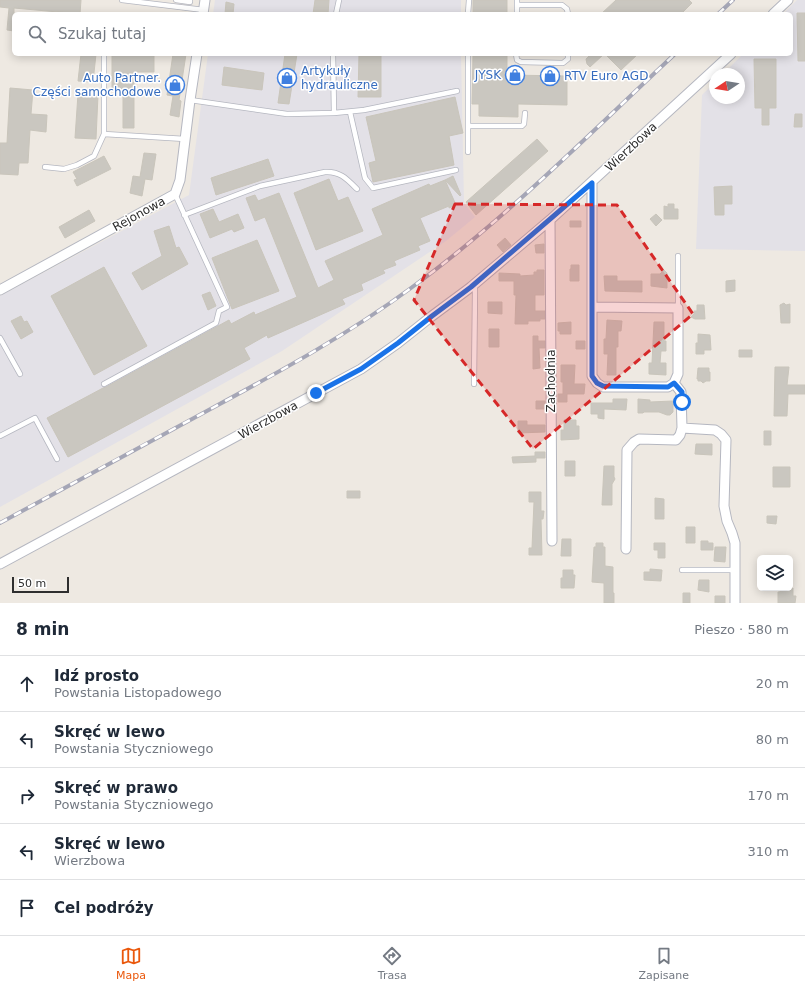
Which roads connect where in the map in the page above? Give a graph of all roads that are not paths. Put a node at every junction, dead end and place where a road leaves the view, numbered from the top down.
1 (122, 0) edge
2 (176, 0) edge
3 (190, 0) edge
4 (205, 0) edge
5 (339, 0) edge
6 (469, 0) edge
7 (788, 0) edge
8 (154, 2) edge
9 (517, 3) edge
10 (204, 12) edge
11 (336, 12) edge
12 (468, 12) edge
13 (568, 12) edge
14 (775, 12) edge
15 (104, 56) edge
16 (197, 56) edge
17 (333, 56) edge
18 (468, 56) edge
19 (516, 56) edge
20 (568, 56) edge
21 (729, 56) edge
22 (457, 91) dead end
23 (190, 100) junction
24 (350, 112) junction
25 (334, 113) junction
26 (525, 113) dead end
27 (468, 126) junction
28 (104, 134) junction
29 (185, 138) junction
30 (468, 152) dead end
31 (45, 166) dead end
32 (456, 170) dead end
33 (592, 183) junction
34 (357, 189) dead end
35 (175, 194) junction
36 (184, 215) junction
37 (550, 220) junction
38 (678, 256) dead end
39 (474, 285) junction
40 (0, 290) edge
41 (592, 307) junction
42 (678, 308) junction
43 (0, 338) edge
44 (20, 374) dead end
45 (674, 383) junction
46 (104, 384) dead end
47 (474, 384) dead end
48 (682, 428) junction
49 (0, 436) edge
50 (57, 458) dead end
51 (552, 541) dead end
52 (626, 548) dead end
53 (0, 564) edge
54 (682, 570) dead end
55 (735, 570) junction
56 (735, 603) edge

1 - 8 lane
2 - 3 lane
4 - 10 street
5 - 11 lane
6 - 12 lane
7 - 14 street
8 - 10 lane
9 - 13 lane
15 - 28 lane
16 - 23 street, Rejonowa
17 - 25 lane
18 - 27 lane
19 - 20 lane
21 - 33 street, Wierzbowa
22 - 24 lane
23 - 25 lane
23 - 29 street, Rejonowa
24 - 25 lane
24 - 32 lane
26 - 27 lane
27 - 30 lane
28 - 29 lane
28 - 31 lane
29 - 35 street, Rejonowa
33 - 37 street, Wierzbowa
33 - 41 street
34 - 36 lane
35 - 36 lane
35 - 40 street, Rejonowa
36 - 46 lane
37 - 39 street, Wierzbowa
37 - 51 street, Zachodnia
38 - 42 lane
39 - 47 lane
39 - 53 street, Wierzbowa
41 - 42 street
41 - 45 street
42 - 45 street
43 - 44 lane
45 - 48 street
48 - 52 street
48 - 55 street
49 - 50 lane
54 - 55 lane
55 - 56 street

